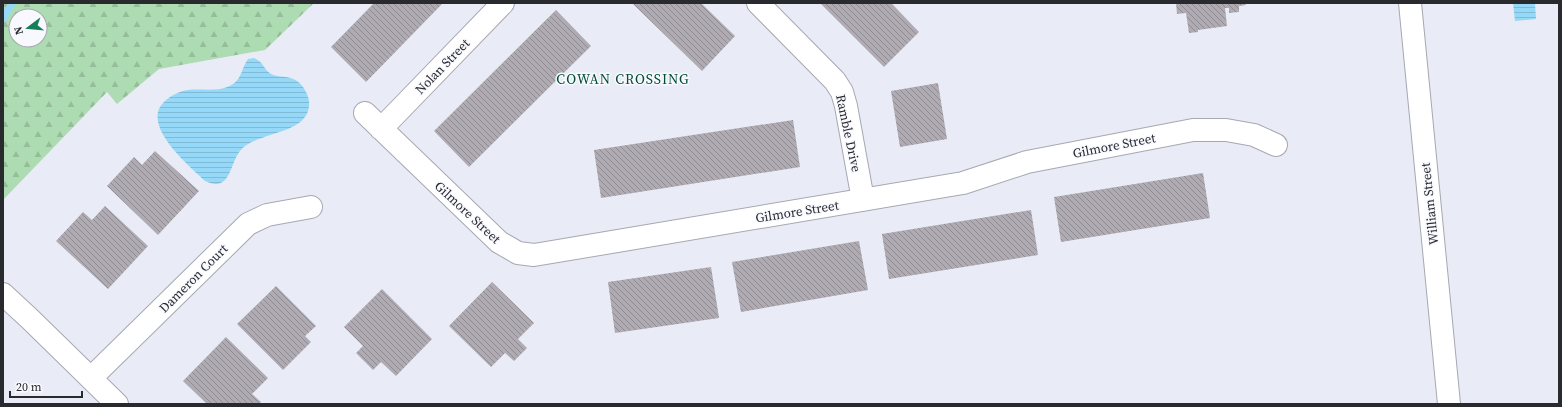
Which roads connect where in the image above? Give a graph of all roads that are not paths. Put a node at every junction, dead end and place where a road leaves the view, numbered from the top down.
1 (503, 3) edge
2 (758, 3) edge
3 (1410, 3) edge
4 (365, 113) dead end
5 (381, 129) junction
6 (1276, 145) dead end
7 (863, 200) junction
8 (311, 207) dead end
9 (3, 294) edge
10 (91, 378) junction
11 (117, 404) edge
12 (1449, 404) edge

1 - 5 main road, Nolan Street
2 - 7 main road, Ramble Drive
3 - 12 main road, William Street
4 - 5 main road, Gilmore Street
5 - 7 main road, Gilmore Street
6 - 7 main road, Gilmore Street
8 - 10 main road, Dameron Court
9 - 10 main road
10 - 11 main road

